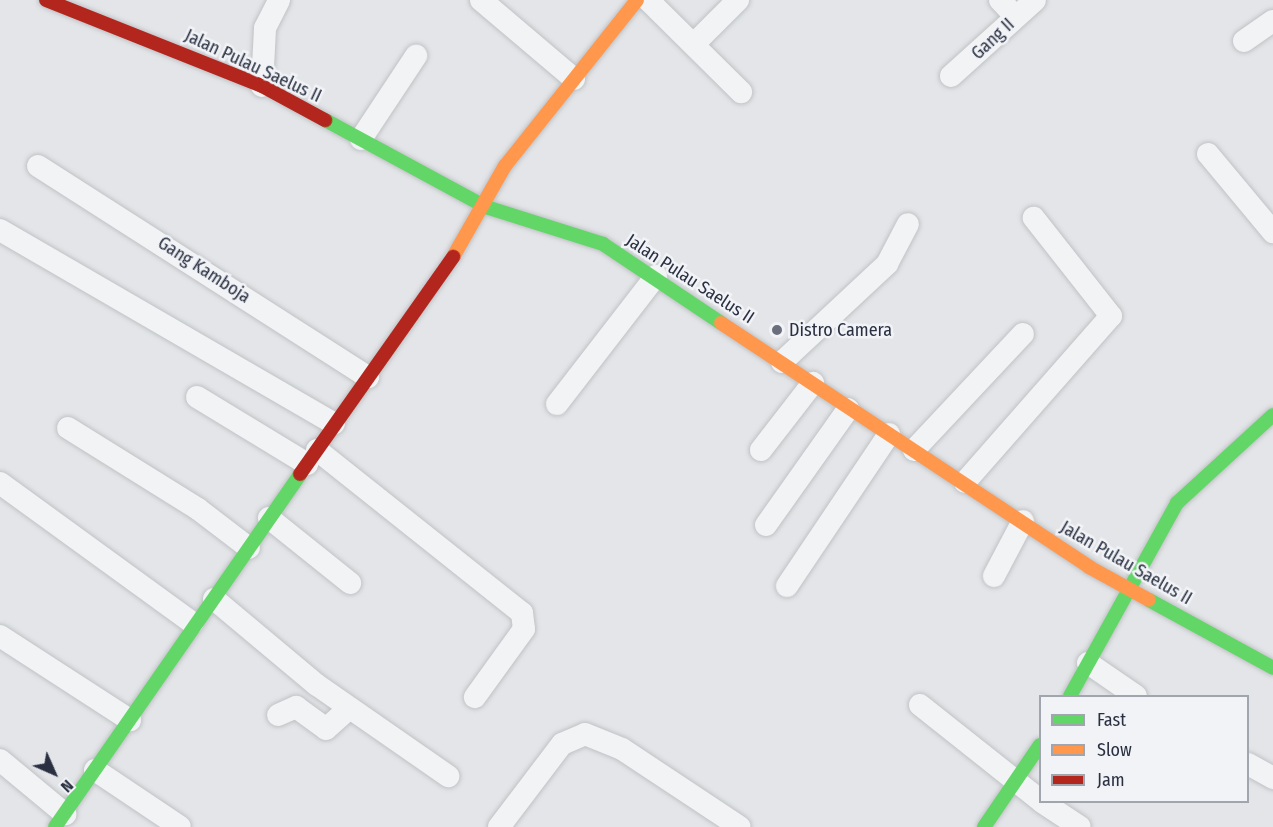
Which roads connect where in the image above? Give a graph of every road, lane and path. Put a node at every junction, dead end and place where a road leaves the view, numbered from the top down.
1 (46, 0) edge
2 (279, 0) edge
3 (481, 0) edge
4 (637, 0) edge
5 (648, 0) edge
6 (738, 0) edge
7 (1000, 0) edge
8 (1035, 0) edge
9 (1016, 17) junction
10 (1273, 21) edge
11 (1244, 41) dead end
12 (695, 43) junction
13 (416, 56) dead end
14 (951, 76) dead end
15 (574, 80) junction
16 (262, 86) junction
17 (741, 92) dead end
18 (361, 139) junction
19 (1208, 153) dead end
20 (38, 166) dead end
21 (486, 207) junction
22 (1034, 218) dead end
23 (908, 224) dead end
24 (0, 231) edge
25 (1273, 232) edge
26 (656, 276) junction
27 (1023, 334) dead end
28 (782, 362) junction
29 (368, 376) junction
30 (813, 383) junction
31 (197, 397) dead end
32 (557, 404) dead end
33 (848, 409) junction
34 (1273, 415) edge
35 (334, 424) junction
36 (68, 429) dead end
37 (888, 434) junction
38 (761, 450) dead end
39 (914, 450) junction
40 (312, 457) junction
41 (965, 482) junction
42 (0, 483) edge
43 (269, 518) junction
44 (1023, 521) junction
45 (766, 525) dead end
46 (249, 548) junction
47 (993, 576) dead end
48 (350, 583) dead end
49 (788, 586) dead end
50 (1127, 586) junction
51 (214, 598) junction
52 (193, 623) junction
53 (0, 636) edge
54 (1088, 663) junction
55 (1273, 668) edge
56 (1071, 695) edge
57 (1135, 695) edge
58 (475, 697) dead end
59 (920, 705) dead end
60 (349, 708) junction
61 (278, 715) dead end
62 (130, 720) junction
63 (1039, 748) edge
64 (0, 760) edge
65 (1249, 765) edge
66 (95, 770) junction
67 (447, 776) dead end
68 (1273, 778) edge
69 (1015, 783) junction
70 (1039, 800) edge
71 (1044, 803) edge
72 (60, 821) edge
73 (180, 827) edge
74 (500, 827) edge
75 (740, 827) edge
76 (984, 827) edge
77 (1080, 827) edge

1 - 16 street, Jalan Pulau Saelus II
2 - 16 street
3 - 15 street
4 - 15 street
5 - 12 street
6 - 12 street
7 - 9 street
8 - 9 street, Gang II
9 - 14 street, Gang II
10 - 11 street
12 - 17 street
13 - 18 street
15 - 21 street
16 - 18 street, Jalan Pulau Saelus II
18 - 21 street, Jalan Pulau Saelus II
19 - 25 street
20 - 29 street, Gang Kamboja
21 - 26 street, Jalan Pulau Saelus II
21 - 29 street
22 - 41 street
23 - 28 street
24 - 35 street
26 - 28 street, Jalan Pulau Saelus II
26 - 32 street
27 - 39 street
28 - 30 street, Jalan Pulau Saelus II
29 - 35 street
30 - 33 street, Jalan Pulau Saelus II
30 - 38 street
31 - 40 street
33 - 37 street, Jalan Pulau Saelus II
33 - 45 street
34 - 50 street
35 - 40 street
36 - 46 street
37 - 39 street, Jalan Pulau Saelus II
37 - 49 street
39 - 41 street, Jalan Pulau Saelus II
40 - 43 street
40 - 58 street
41 - 44 street, Jalan Pulau Saelus II
42 - 52 street
43 - 46 street
43 - 48 street
44 - 47 street
44 - 50 street, Jalan Pulau Saelus II
46 - 51 street
50 - 54 street
50 - 55 street, Jalan Pulau Saelus II
51 - 52 street
51 - 60 street
52 - 62 street
53 - 62 street
54 - 56 street
54 - 57 street
59 - 69 street
60 - 61 street
60 - 67 street
62 - 66 street
63 - 69 street
64 - 72 street
65 - 68 street
66 - 72 street
66 - 73 street
69 - 70 street
69 - 76 street
71 - 77 street
74 - 75 street

